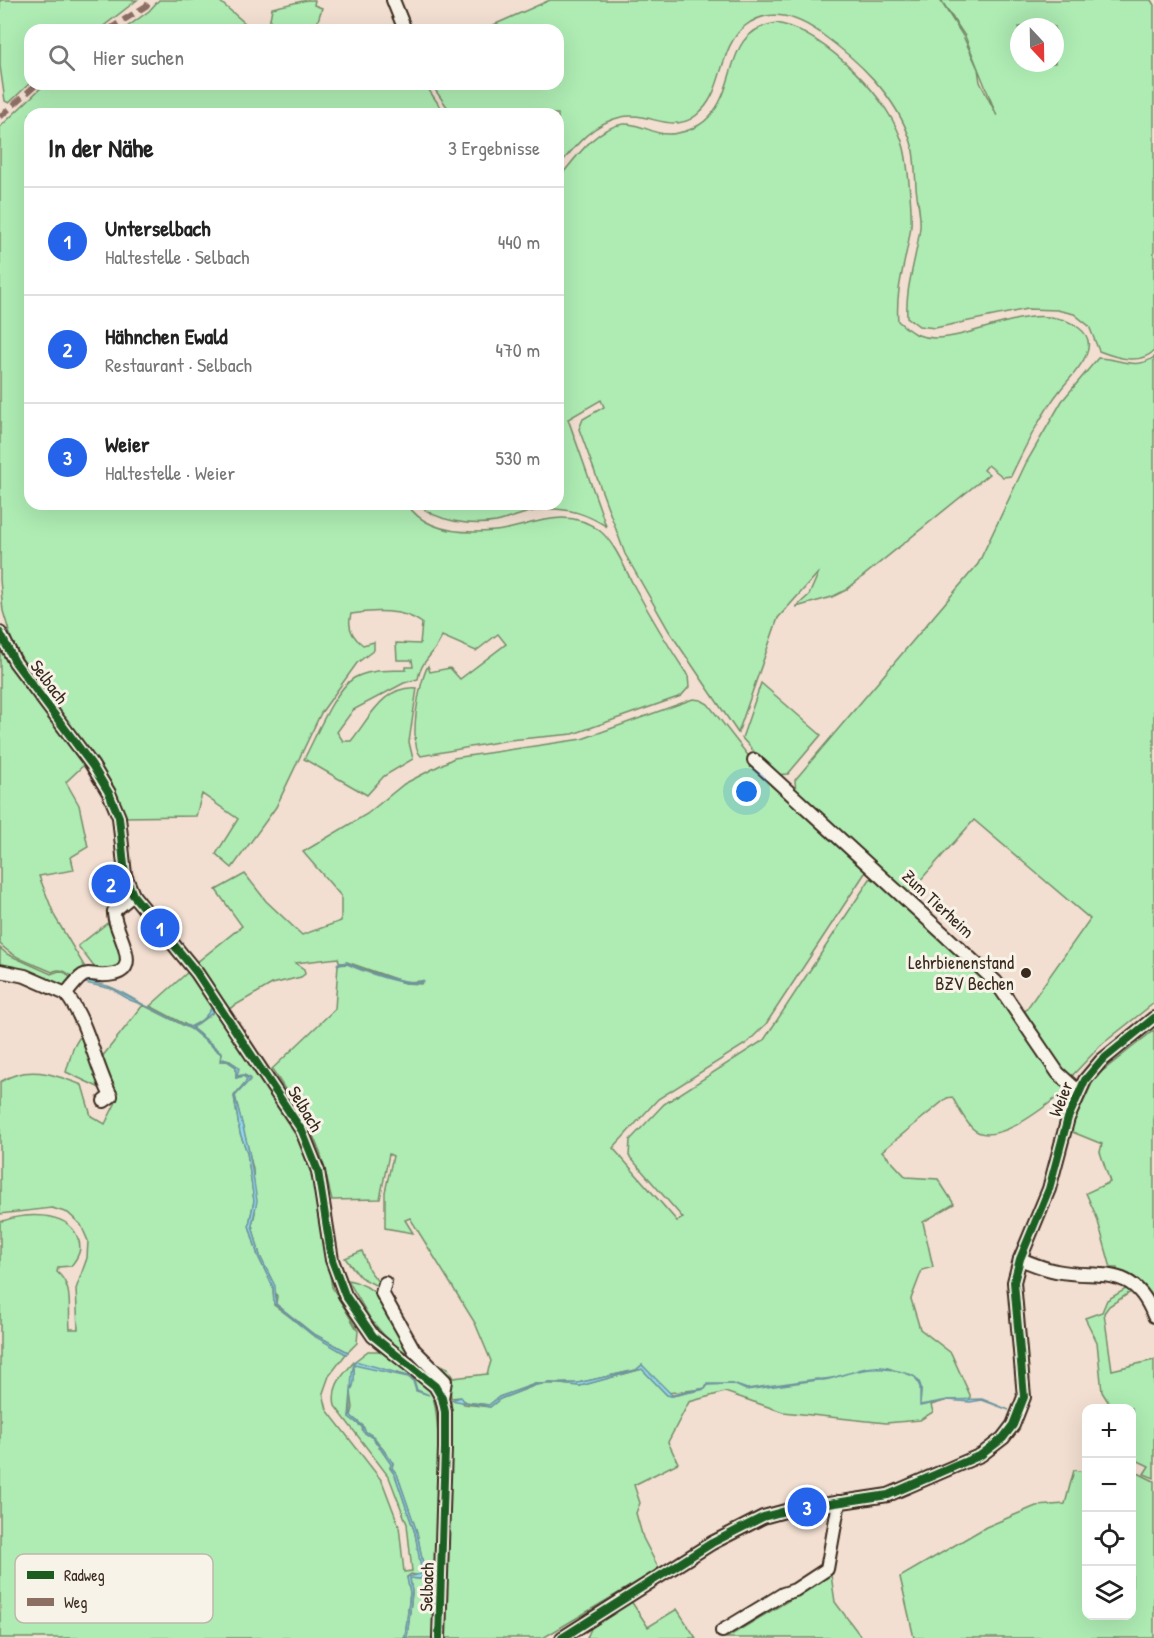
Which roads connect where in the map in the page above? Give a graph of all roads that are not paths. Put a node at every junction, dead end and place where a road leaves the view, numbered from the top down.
1 (393, 0) edge
2 (403, 24) edge
3 (0, 633) edge
4 (754, 760) dead end
5 (133, 895) junction
6 (0, 971) edge
7 (66, 994) junction
8 (1154, 1018) edge
9 (1079, 1092) junction
10 (104, 1101) dead end
11 (1020, 1259) junction
12 (385, 1283) dead end
13 (1154, 1316) edge
14 (442, 1398) junction
15 (839, 1502) junction
16 (723, 1631) dead end
17 (439, 1638) edge
18 (562, 1638) edge

1 - 2 street
3 - 5 street, Selbach
4 - 9 street, Zum Tierheim
5 - 7 street
5 - 14 street, Selbach
6 - 7 street
7 - 10 street
8 - 9 street, Weier
9 - 11 street, Weier
11 - 13 street
11 - 15 street, Weier
12 - 14 street, Selbach
14 - 17 street, Selbach
15 - 16 street
15 - 18 street, Weier

